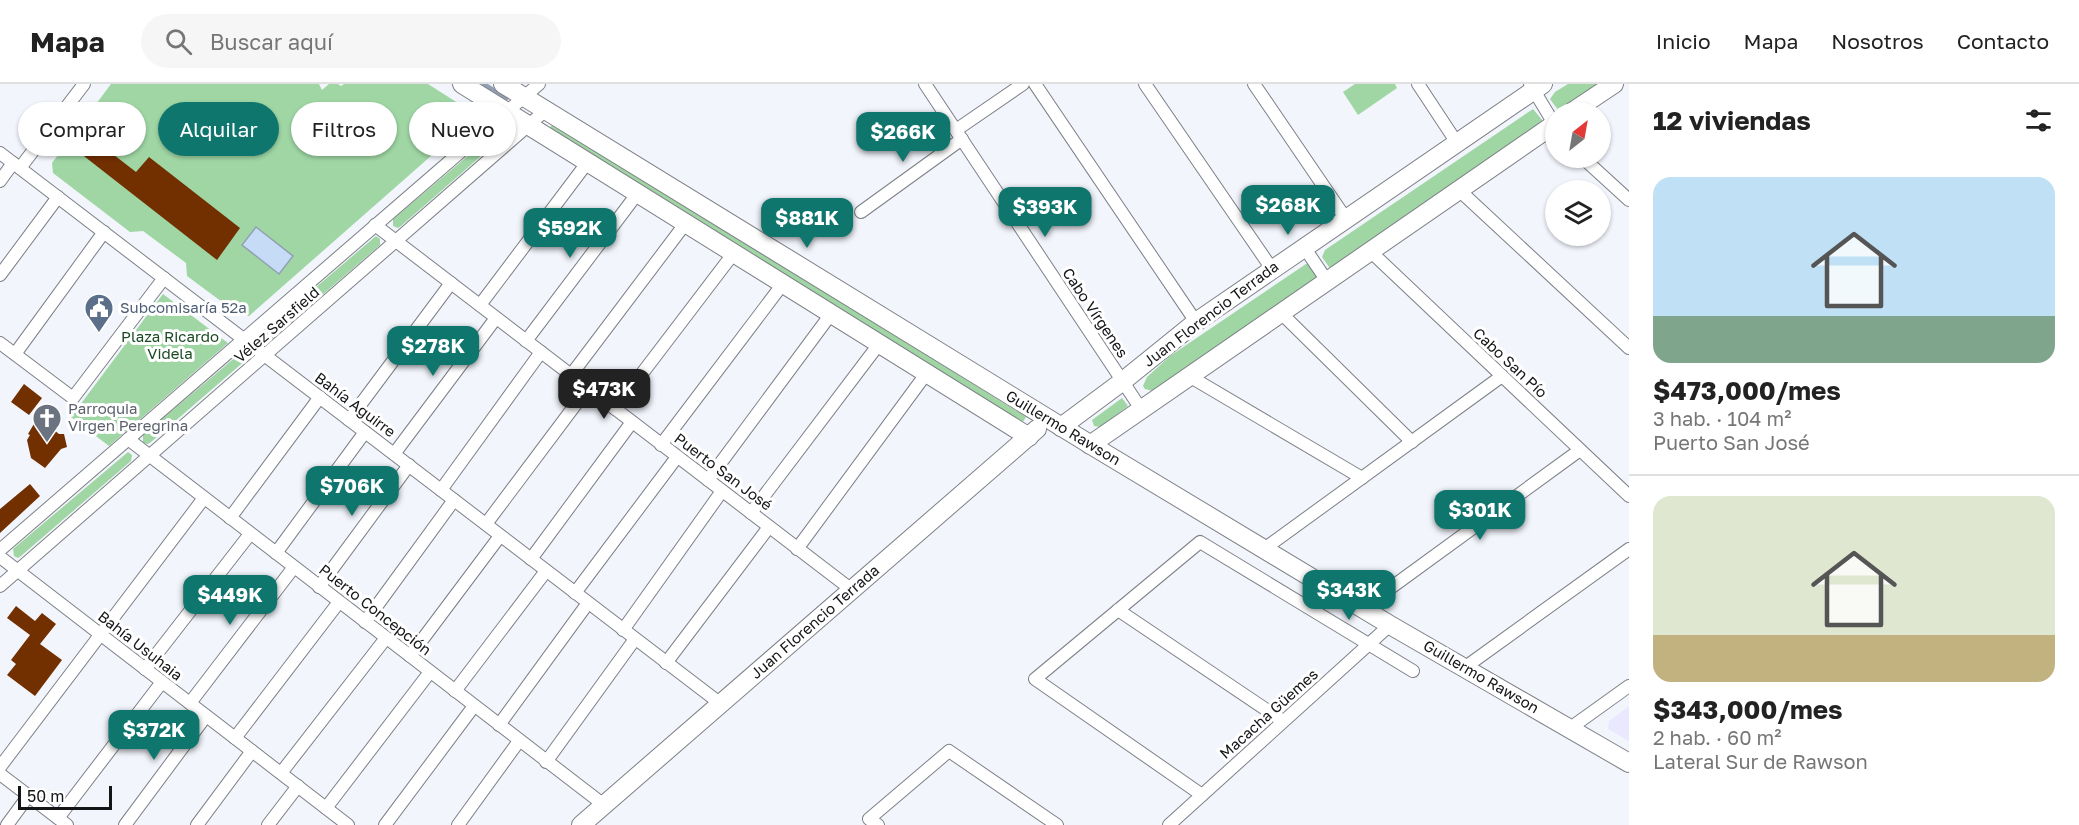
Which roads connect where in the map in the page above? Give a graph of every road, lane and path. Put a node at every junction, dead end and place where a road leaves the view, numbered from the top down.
1 (84, 84) edge
2 (462, 84) edge
3 (503, 84) edge
4 (539, 84) edge
5 (925, 84) edge
6 (1023, 84) edge
7 (1035, 84) edge
8 (1145, 84) edge
9 (1254, 84) edge
10 (1418, 84) edge
11 (1614, 84) edge
12 (1536, 86) edge
13 (524, 96) junction
14 (490, 102) edge
15 (1587, 102) edge
16 (516, 103) edge
17 (1545, 104) edge
18 (546, 110) junction
19 (516, 119) edge
20 (527, 126) junction
21 (1545, 132) edge
22 (959, 135) junction
23 (1458, 143) junction
24 (0, 153) edge
25 (454, 156) edge
26 (587, 163) junction
27 (17, 166) junction
28 (1594, 168) edge
29 (0, 181) edge
30 (1459, 190) junction
31 (637, 194) junction
32 (58, 197) junction
33 (1629, 200) edge
34 (861, 212) dead end
35 (1346, 219) junction
36 (685, 224) junction
37 (375, 225) junction
38 (104, 232) junction
39 (396, 241) junction
40 (1305, 247) junction
41 (1370, 251) junction
42 (733, 254) junction
43 (1272, 269) junction
44 (0, 275) edge
45 (164, 278) junction
46 (1327, 281) junction
47 (451, 284) junction
48 (782, 285) junction
49 (480, 306) junction
50 (1281, 313) junction
51 (831, 314) junction
52 (496, 318) junction
53 (1196, 322) junction
54 (244, 339) junction
55 (526, 341) junction
56 (0, 343) edge
57 (879, 344) junction
58 (1629, 348) edge
59 (541, 352) junction
60 (15, 354) junction
61 (266, 356) junction
62 (926, 374) junction
63 (571, 375) junction
64 (1189, 376) junction
65 (1502, 376) junction
66 (1123, 381) junction
67 (588, 388) junction
68 (320, 397) junction
69 (615, 409) junction
70 (1141, 409) junction
71 (349, 420) junction
72 (632, 422) junction
73 (1054, 423) junction
74 (365, 432) junction
75 (1029, 436) junction
76 (128, 439) junction
77 (1412, 442) junction
78 (662, 445) junction
79 (1090, 445) junction
80 (1580, 450) junction
81 (394, 454) junction
82 (150, 456) junction
83 (677, 456) junction
84 (409, 465) junction
85 (1362, 478) junction
86 (708, 480) junction
87 (441, 490) junction
88 (722, 491) junction
89 (1629, 496) edge
90 (204, 498) junction
91 (454, 500) junction
92 (751, 513) junction
93 (230, 518) junction
94 (486, 524) junction
95 (769, 527) junction
96 (250, 534) junction
97 (500, 536) junction
98 (0, 549) edge
99 (797, 549) junction
100 (1264, 549) junction
101 (1629, 549) edge
102 (276, 554) junction
103 (0, 557) edge
104 (531, 559) junction
105 (294, 567) junction
106 (18, 571) junction
107 (546, 571) junction
108 (0, 586) edge
109 (319, 587) junction
110 (852, 590) junction
111 (575, 593) junction
112 (339, 602) junction
113 (588, 603) junction
114 (1363, 608) junction
115 (1118, 610) junction
116 (365, 622) junction
117 (1390, 625) junction
118 (623, 630) junction
119 (100, 634) junction
120 (386, 638) junction
121 (635, 639) junction
122 (1371, 644) junction
123 (410, 656) junction
124 (666, 663) junction
125 (1464, 668) junction
126 (145, 669) junction
127 (1413, 671) dead end
128 (430, 672) junction
129 (162, 682) junction
130 (1629, 686) edge
131 (455, 692) junction
132 (190, 703) junction
133 (721, 704) junction
134 (474, 706) junction
135 (206, 716) junction
136 (1283, 721) junction
137 (499, 725) junction
138 (1569, 729) junction
139 (235, 738) junction
140 (519, 741) junction
141 (252, 751) junction
142 (546, 762) junction
143 (1629, 763) edge
144 (0, 767) edge
145 (280, 773) junction
146 (0, 774) edge
147 (298, 786) junction
148 (28, 795) junction
149 (1202, 795) junction
150 (604, 805) junction
151 (326, 808) junction
152 (63, 821) edge
153 (873, 822) edge
154 (343, 823) edge
155 (7, 825) edge
156 (125, 825) edge
157 (197, 825) edge
158 (268, 825) edge
159 (385, 825) edge
160 (458, 825) edge
161 (580, 825) edge
162 (1057, 825) edge
163 (1168, 825) edge

1 - 27 street
2 - 14 main road, Guillermo Rawson
3 - 13 main road, Guillermo Rawson
4 - 13 street, Vélez Sarsfield
5 - 22 street, Cabo Vírgenes
6 - 22 street
7 - 53 street
8 - 43 street
9 - 35 street
10 - 23 street
11 - 15 main road
12 - 17 street
12 - 23 main road, Juan Florencio Terrada
13 - 16 street, Vélez Sarsfield
13 - 18 main road, Guillermo Rawson
18 - 20 street, Vélez Sarsfield
18 - 73 main road, Guillermo Rawson
19 - 20 main road, Guillermo Rawson
20 - 26 main road, Guillermo Rawson
20 - 39 street, Vélez Sarsfield
21 - 30 main road
22 - 34 street
22 - 66 street, Cabo Vírgenes
23 - 35 main road, Juan Florencio Terrada
24 - 27 street, Bahía Aguirre
25 - 37 street, Vélez Sarsfield
26 - 31 main road, Guillermo Rawson
26 - 49 street
27 - 29 street
27 - 32 street, Bahía Aguirre
28 - 33 street
30 - 41 main road
30 - 58 street
31 - 36 main road, Guillermo Rawson
31 - 55 street
32 - 38 street, Bahía Aguirre
32 - 44 street
35 - 40 main road, Juan Florencio Terrada
36 - 42 main road, Guillermo Rawson
36 - 63 street
37 - 39 street, Puerto San José
37 - 54 street, Vélez Sarsfield
38 - 45 street, Bahía Aguirre
38 - 60 street
39 - 47 street, Puerto San José
39 - 61 street, Vélez Sarsfield
40 - 43 main road, Juan Florencio Terrada
40 - 46 street
41 - 46 main road
41 - 65 street, Cabo San Pío
42 - 48 main road, Guillermo Rawson
42 - 69 street
43 - 53 main road, Juan Florencio Terrada
45 - 54 street, Bahía Aguirre
45 - 60 street
46 - 50 main road
47 - 49 street, Puerto San José
47 - 71 street
48 - 51 main road, Guillermo Rawson
48 - 78 street
49 - 52 street, Puerto San José
50 - 64 main road
50 - 77 street
51 - 57 main road, Guillermo Rawson
51 - 86 street
52 - 55 street, Puerto San José
52 - 81 street
53 - 66 main road, Juan Florencio Terrada
54 - 61 street, Bahía Aguirre
54 - 76 street, Vélez Sarsfield
55 - 59 street, Puerto San José
56 - 60 street
57 - 62 main road, Guillermo Rawson
57 - 92 street
59 - 63 street, Puerto San José
59 - 87 street
61 - 68 street, Bahía Aguirre
61 - 82 street, Vélez Sarsfield
62 - 75 main road, Guillermo Rawson
62 - 99 street
63 - 67 street, Puerto San José
64 - 70 main road
64 - 85 street
65 - 77 street
65 - 80 street, Cabo San Pío
66 - 70 street, Cabo Vírgenes
66 - 73 main road, Juan Florencio Terrada
67 - 69 street, Puerto San José
67 - 94 street
68 - 71 street, Bahía Aguirre
68 - 93 street
69 - 72 street, Puerto San José
70 - 79 main road
71 - 74 street, Bahía Aguirre
72 - 78 street, Puerto San José
72 - 104 street
73 - 75 main road, Juan Florencio Terrada
73 - 79 main road, Guillermo Rawson
74 - 81 street, Bahía Aguirre
74 - 102 street
75 - 110 main road, Juan Florencio Terrada
76 - 82 street, Puerto Concepción
76 - 98 street, Vélez Sarsfield
77 - 85 street
78 - 83 street, Puerto San José
79 - 100 main road, Guillermo Rawson
80 - 89 street, Cabo San Pío
80 - 114 street
81 - 84 street, Bahía Aguirre
82 - 90 street, Puerto Concepción
82 - 106 street, Vélez Sarsfield
83 - 86 street, Puerto San José
83 - 111 street
84 - 87 street, Bahía Aguirre
84 - 109 street
85 - 100 street
86 - 88 street, Puerto San José
87 - 91 street, Bahía Aguirre
88 - 92 street, Puerto San José
88 - 118 street
90 - 93 street, Puerto Concepción
90 - 119 street
91 - 94 street, Bahía Aguirre
91 - 116 street
92 - 95 street, Puerto San José
93 - 96 street, Puerto Concepción
94 - 97 street, Bahía Aguirre
95 - 99 street, Puerto San José
95 - 124 street
96 - 102 street, Puerto Concepción
96 - 126 street
97 - 104 street, Bahía Aguirre
97 - 123 street
99 - 110 street, Puerto San José
100 - 114 main road, Guillermo Rawson
101 - 125 street
102 - 105 street, Puerto Concepción
103 - 106 street, Bahía Usuhaia
104 - 107 street, Bahía Aguirre
105 - 109 street, Puerto Concepción
105 - 132 street
106 - 108 street, Vélez Sarsfield
106 - 119 street, Bahía Usuhaia
107 - 111 street, Bahía Aguirre
107 - 131 street
109 - 112 street, Puerto Concepción
110 - 133 main road, Juan Florencio Terrada
111 - 113 street, Bahía Aguirre
112 - 116 street, Puerto Concepción
112 - 139 street
113 - 118 street, Bahía Aguirre
113 - 137 street
114 - 117 main road, Guillermo Rawson
115 - 122 street
115 - 136 street
115 - 149 street
116 - 120 street, Puerto Concepción
117 - 122 street, Macacha Güemes
117 - 125 main road, Guillermo Rawson
118 - 121 street, Bahía Aguirre
119 - 126 street, Bahía Usuhaia
119 - 144 street
120 - 123 street, Puerto Concepción
120 - 145 street
121 - 124 street, Bahía Aguirre
121 - 142 street
122 - 127 street
122 - 136 street, Macacha Güemes
123 - 128 street, Puerto Concepción
124 - 133 street, Bahía Aguirre
125 - 138 main road, Guillermo Rawson
126 - 129 street, Bahía Usuhaia
128 - 131 street, Puerto Concepción
128 - 151 street
129 - 132 street, Bahía Usuhaia
129 - 152 street
130 - 138 street
131 - 134 street, Puerto Concepción
132 - 135 street, Bahía Usuhaia
133 - 150 main road, Juan Florencio Terrada
134 - 137 street, Puerto Concepción
134 - 159 street
135 - 139 street, Bahía Usuhaia
135 - 156 street
136 - 149 street, Macacha Güemes
137 - 140 street, Puerto Concepción
138 - 143 main road, Guillermo Rawson
139 - 141 street, Bahía Usuhaia
140 - 142 street, Puerto Concepción
140 - 160 street
141 - 145 street, Bahía Usuhaia
141 - 157 street
142 - 150 street, Puerto Concepción
145 - 147 street, Bahía Usuhaia
146 - 148 street
147 - 151 street, Bahía Usuhaia
147 - 158 street
148 - 152 street
148 - 155 street
149 - 163 street, Macacha Güemes
150 - 161 main road, Juan Florencio Terrada
151 - 154 street, Bahía Usuhaia
153 - 162 street

